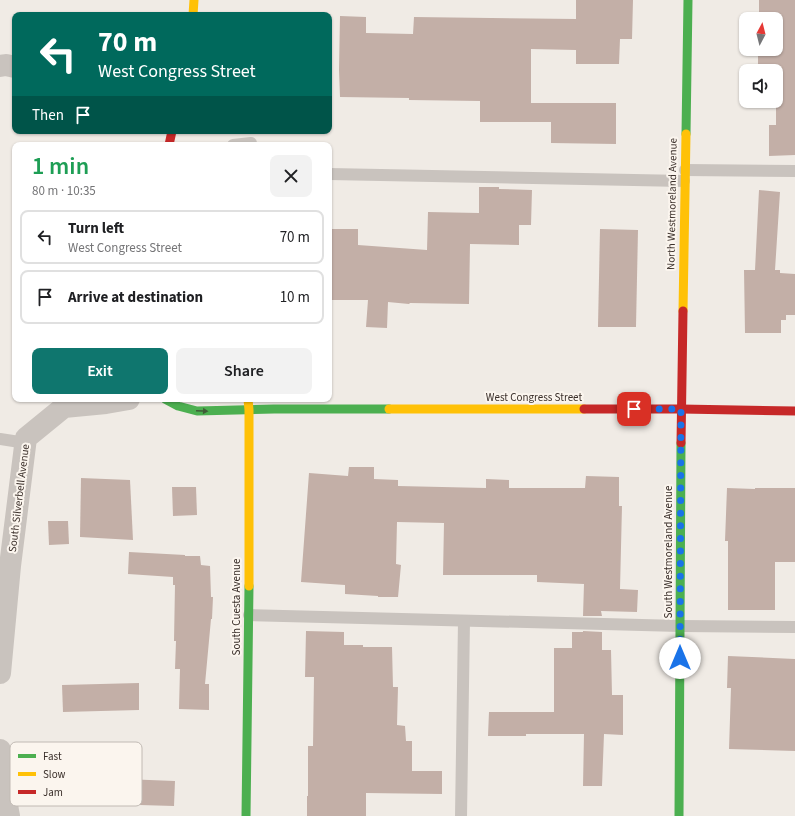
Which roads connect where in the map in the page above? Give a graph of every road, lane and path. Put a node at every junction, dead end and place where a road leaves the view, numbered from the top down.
1 (194, 0) edge
2 (688, 0) edge
3 (193, 12) edge
4 (0, 66) edge
5 (12, 66) edge
6 (795, 171) edge
7 (332, 174) edge
8 (685, 175) junction
9 (106, 402) edge
10 (171, 402) edge
11 (248, 402) edge
12 (264, 402) edge
13 (274, 409) junction
14 (681, 409) junction
15 (249, 410) junction
16 (795, 411) edge
17 (0, 439) edge
18 (26, 443) junction
19 (249, 615) junction
20 (464, 621) junction
21 (680, 626) junction
22 (795, 627) edge
23 (0, 672) edge
24 (0, 750) edge
25 (6, 812) edge
26 (246, 816) edge
27 (461, 816) edge
28 (679, 816) edge

1 - 3 street
2 - 8 street, North Westmoreland Avenue
4 - 5 street
6 - 8 lane
7 - 8 lane
8 - 14 street, North Westmoreland Avenue
9 - 18 street, South Silverbell Avenue
10 -> 15 street, West Congress Street
11 - 15 street, South Cuesta Avenue
12 - 13 street
13 - 14 street, West Congress Street
13 - 15 street, West Congress Street
14 - 16 street, West Congress Street
14 - 21 street, South Westmoreland Avenue
15 - 19 street, South Cuesta Avenue
17 - 18 lane
18 - 23 street, South Silverbell Avenue
19 - 20 lane
19 - 26 street, South Cuesta Avenue
20 - 21 lane
20 - 27 lane
21 - 22 lane
21 - 28 street, South Westmoreland Avenue
24 - 25 street

